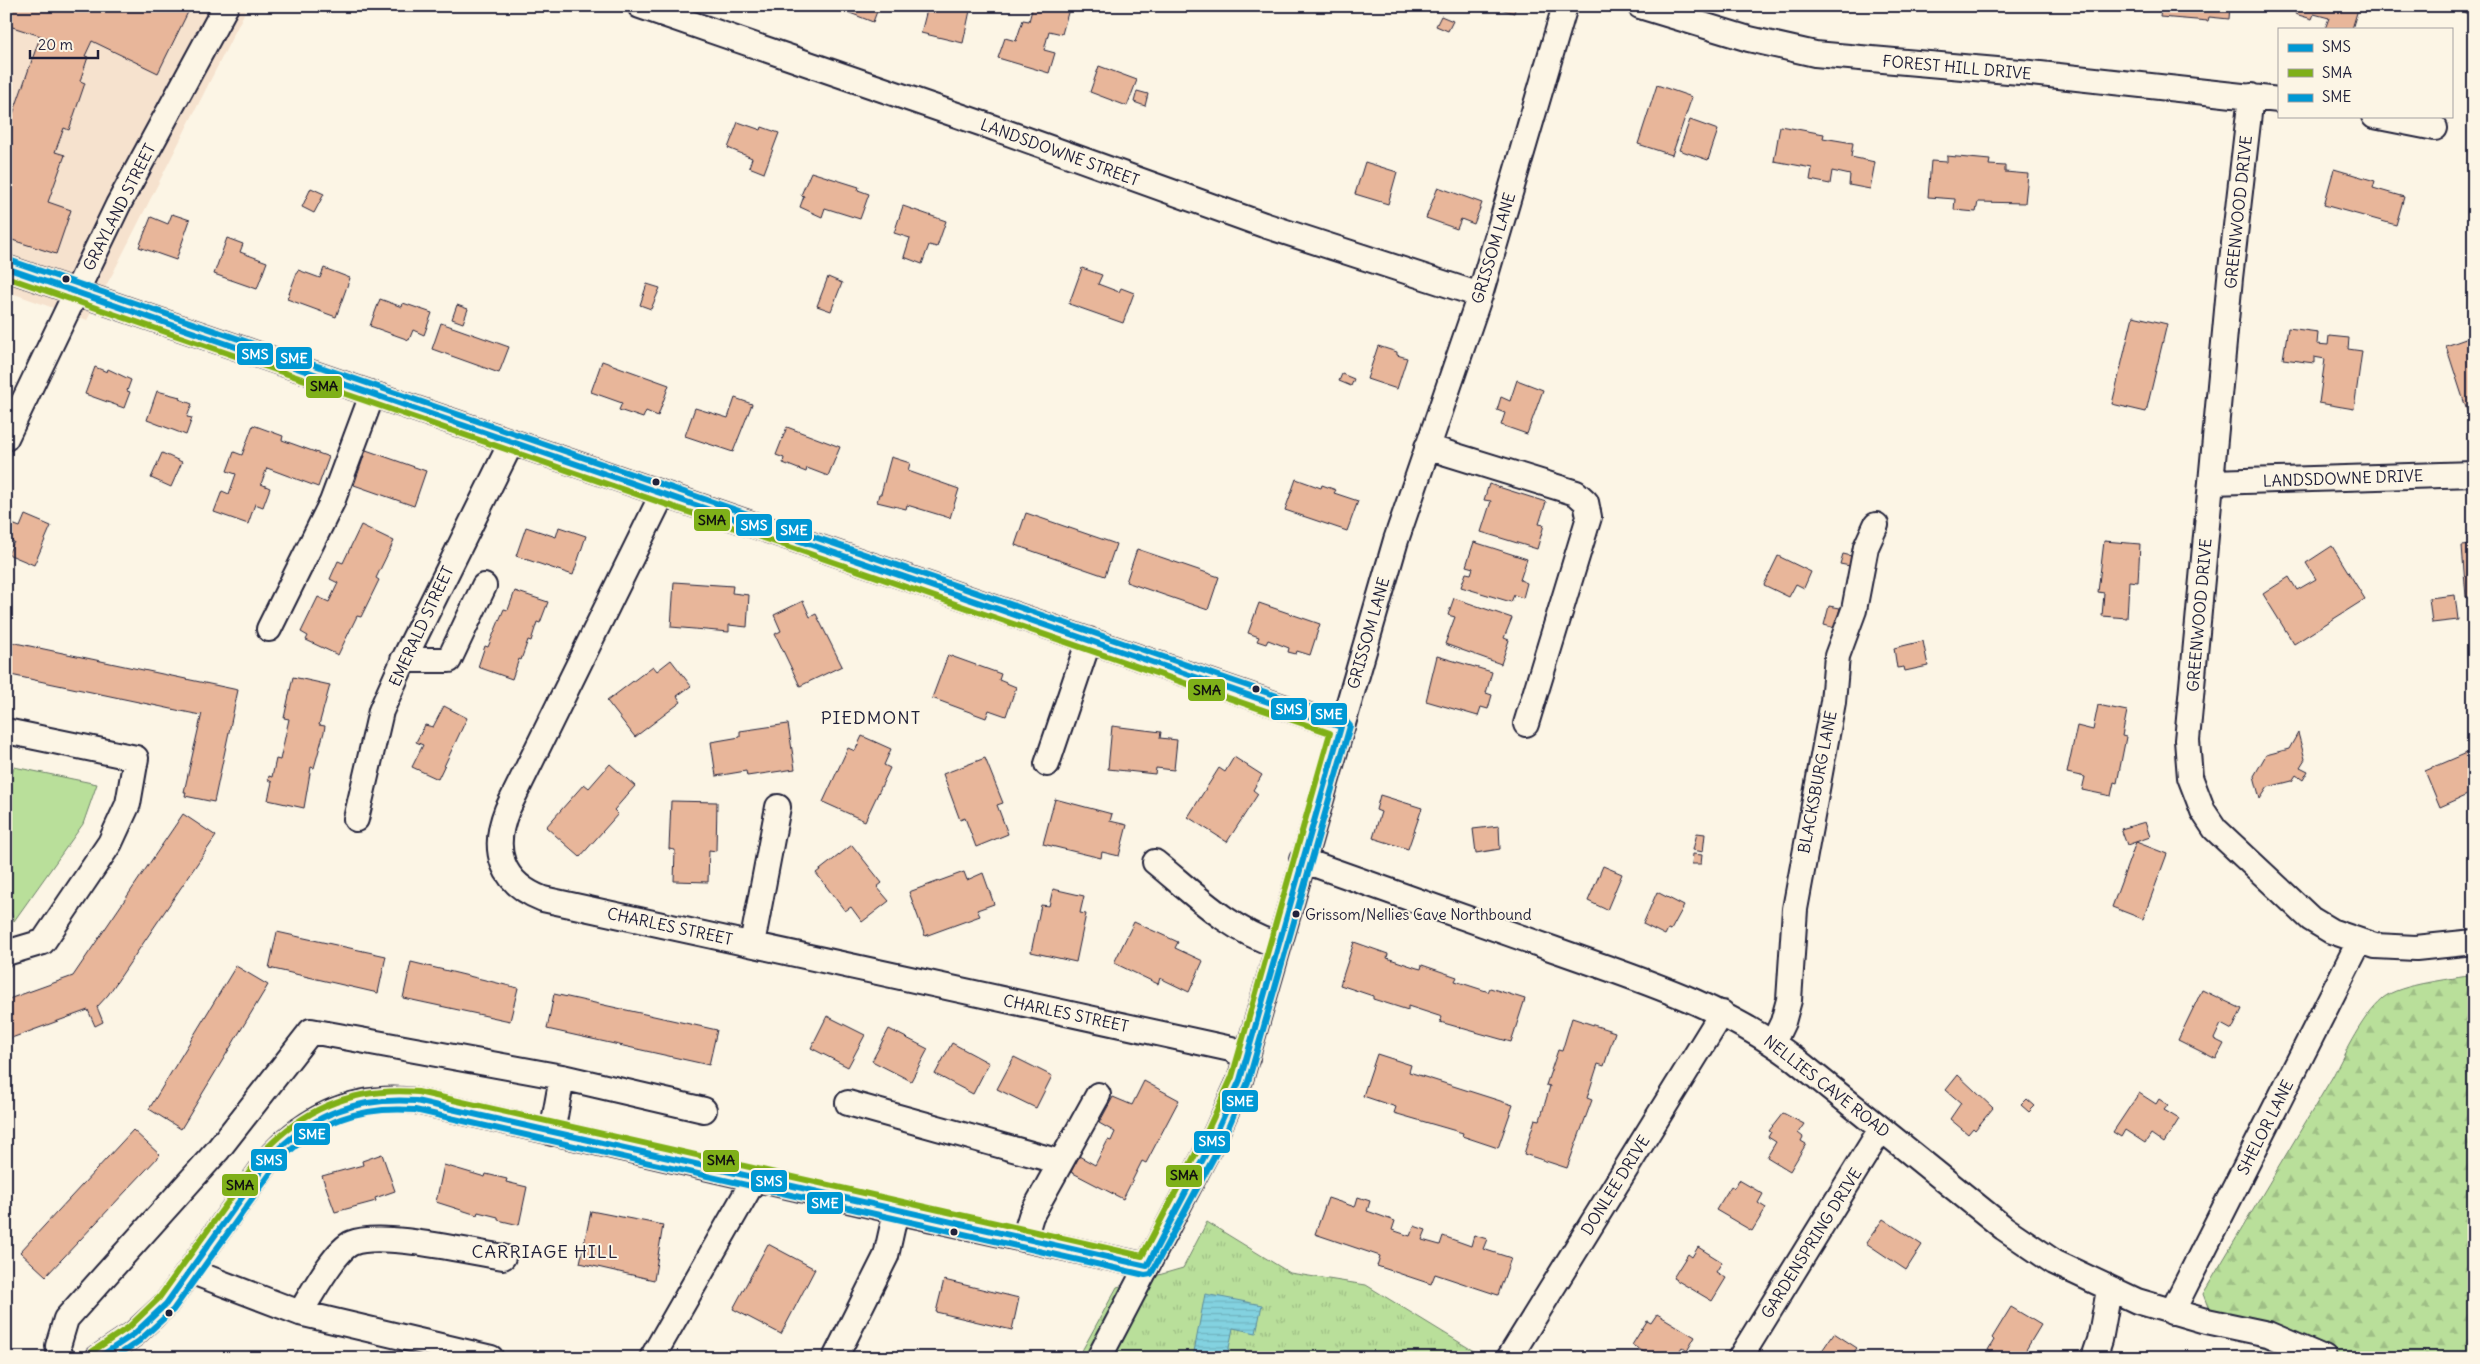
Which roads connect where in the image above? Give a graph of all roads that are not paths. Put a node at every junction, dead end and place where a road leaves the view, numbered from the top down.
1 (226, 6) edge
2 (640, 6) edge
3 (1565, 6) edge
4 (1640, 6) edge
5 (2251, 96) junction
6 (2278, 100) edge
7 (2384, 118) edge
8 (2435, 128) dead end
9 (6, 268) edge
10 (77, 292) junction
11 (1480, 295) junction
12 (372, 395) junction
13 (6, 438) edge
14 (511, 443) junction
15 (1427, 446) junction
16 (2474, 474) edge
17 (2212, 482) junction
18 (662, 496) junction
19 (1876, 524) dead end
20 (484, 586) dead end
21 (269, 629) dead end
22 (1089, 640) junction
23 (403, 660) junction
24 (1526, 724) dead end
25 (1341, 727) junction
26 (6, 731) edge
27 (1047, 764) dead end
28 (778, 807) dead end
29 (356, 819) dead end
30 (1302, 860) junction
31 (1154, 862) dead end
32 (2359, 942) junction
33 (2474, 942) edge
34 (752, 944) junction
35 (1278, 946) junction
36 (6, 953) edge
37 (1722, 1013) junction
38 (1773, 1042) junction
39 (1247, 1058) junction
40 (562, 1077) junction
41 (1098, 1095) dead end
42 (848, 1103) dead end
43 (704, 1110) dead end
44 (1881, 1129) junction
45 (552, 1133) junction
46 (1060, 1162) junction
47 (755, 1178) junction
48 (896, 1211) junction
49 (1024, 1239) junction
50 (503, 1257) dead end
51 (1147, 1266) junction
52 (190, 1271) junction
53 (2109, 1290) junction
54 (2172, 1312) junction
55 (300, 1313) junction
56 (2322, 1357) edge
57 (61, 1358) edge
58 (98, 1358) edge
59 (491, 1358) edge
60 (652, 1358) edge
61 (835, 1358) edge
62 (1099, 1358) edge
63 (1509, 1358) edge
64 (1740, 1358) edge
65 (2094, 1358) edge

1 - 10 street, GRAYLAND STREET
2 - 11 street, LANDSDOWNE STREET
3 - 11 street, GRISSOM LANE
4 - 5 street, FOREST HILL DRIVE
5 - 6 street, FOREST HILL DRIVE
5 - 17 street, GREENWOOD DRIVE
7 - 8 street
9 - 10 street
10 - 12 street
10 - 13 street, GRAYLAND STREET
11 - 15 street, GRISSOM LANE
12 - 14 street
12 - 21 street
14 - 18 street
14 - 23 street, EMERALD STREET
15 - 24 street
15 - 25 street, GRISSOM LANE
16 - 17 street, LANDSDOWNE DRIVE
17 - 32 street, GREENWOOD DRIVE
18 - 22 street
18 - 34 street, CHARLES STREET
19 - 38 street, BLACKSBURG LANE
20 - 23 street
22 - 25 street
22 - 27 street
23 - 29 street, EMERALD STREET
25 - 30 street, GRISSOM LANE
26 - 36 street
28 - 34 street
30 - 35 street, GRISSOM LANE
30 - 37 street, NELLIES CAVE ROAD
31 - 35 street
32 - 33 street, GREENWOOD DRIVE
32 - 54 street, SHELOR LANE
34 - 39 street, CHARLES STREET
35 - 39 street, GRISSOM LANE
37 - 38 street, NELLIES CAVE ROAD
37 - 63 street, DONLEE DRIVE
38 - 44 street, NELLIES CAVE ROAD
39 - 51 street, GRISSOM LANE
40 - 43 street
40 - 45 street
40 - 57 street
41 - 46 street
42 - 46 street
44 - 53 street, NELLIES CAVE ROAD
44 - 64 street, GARDENSPRING DRIVE
45 - 47 street
45 - 52 street
46 - 49 street
47 - 48 street
47 - 60 street
48 - 49 street
48 - 61 street
49 - 51 street
50 - 55 street
51 - 62 street, GRISSOM LANE
52 - 55 street
52 - 58 street
53 - 54 street, NELLIES CAVE ROAD
53 - 65 street
54 - 56 street, NELLIES CAVE ROAD
55 - 59 street

